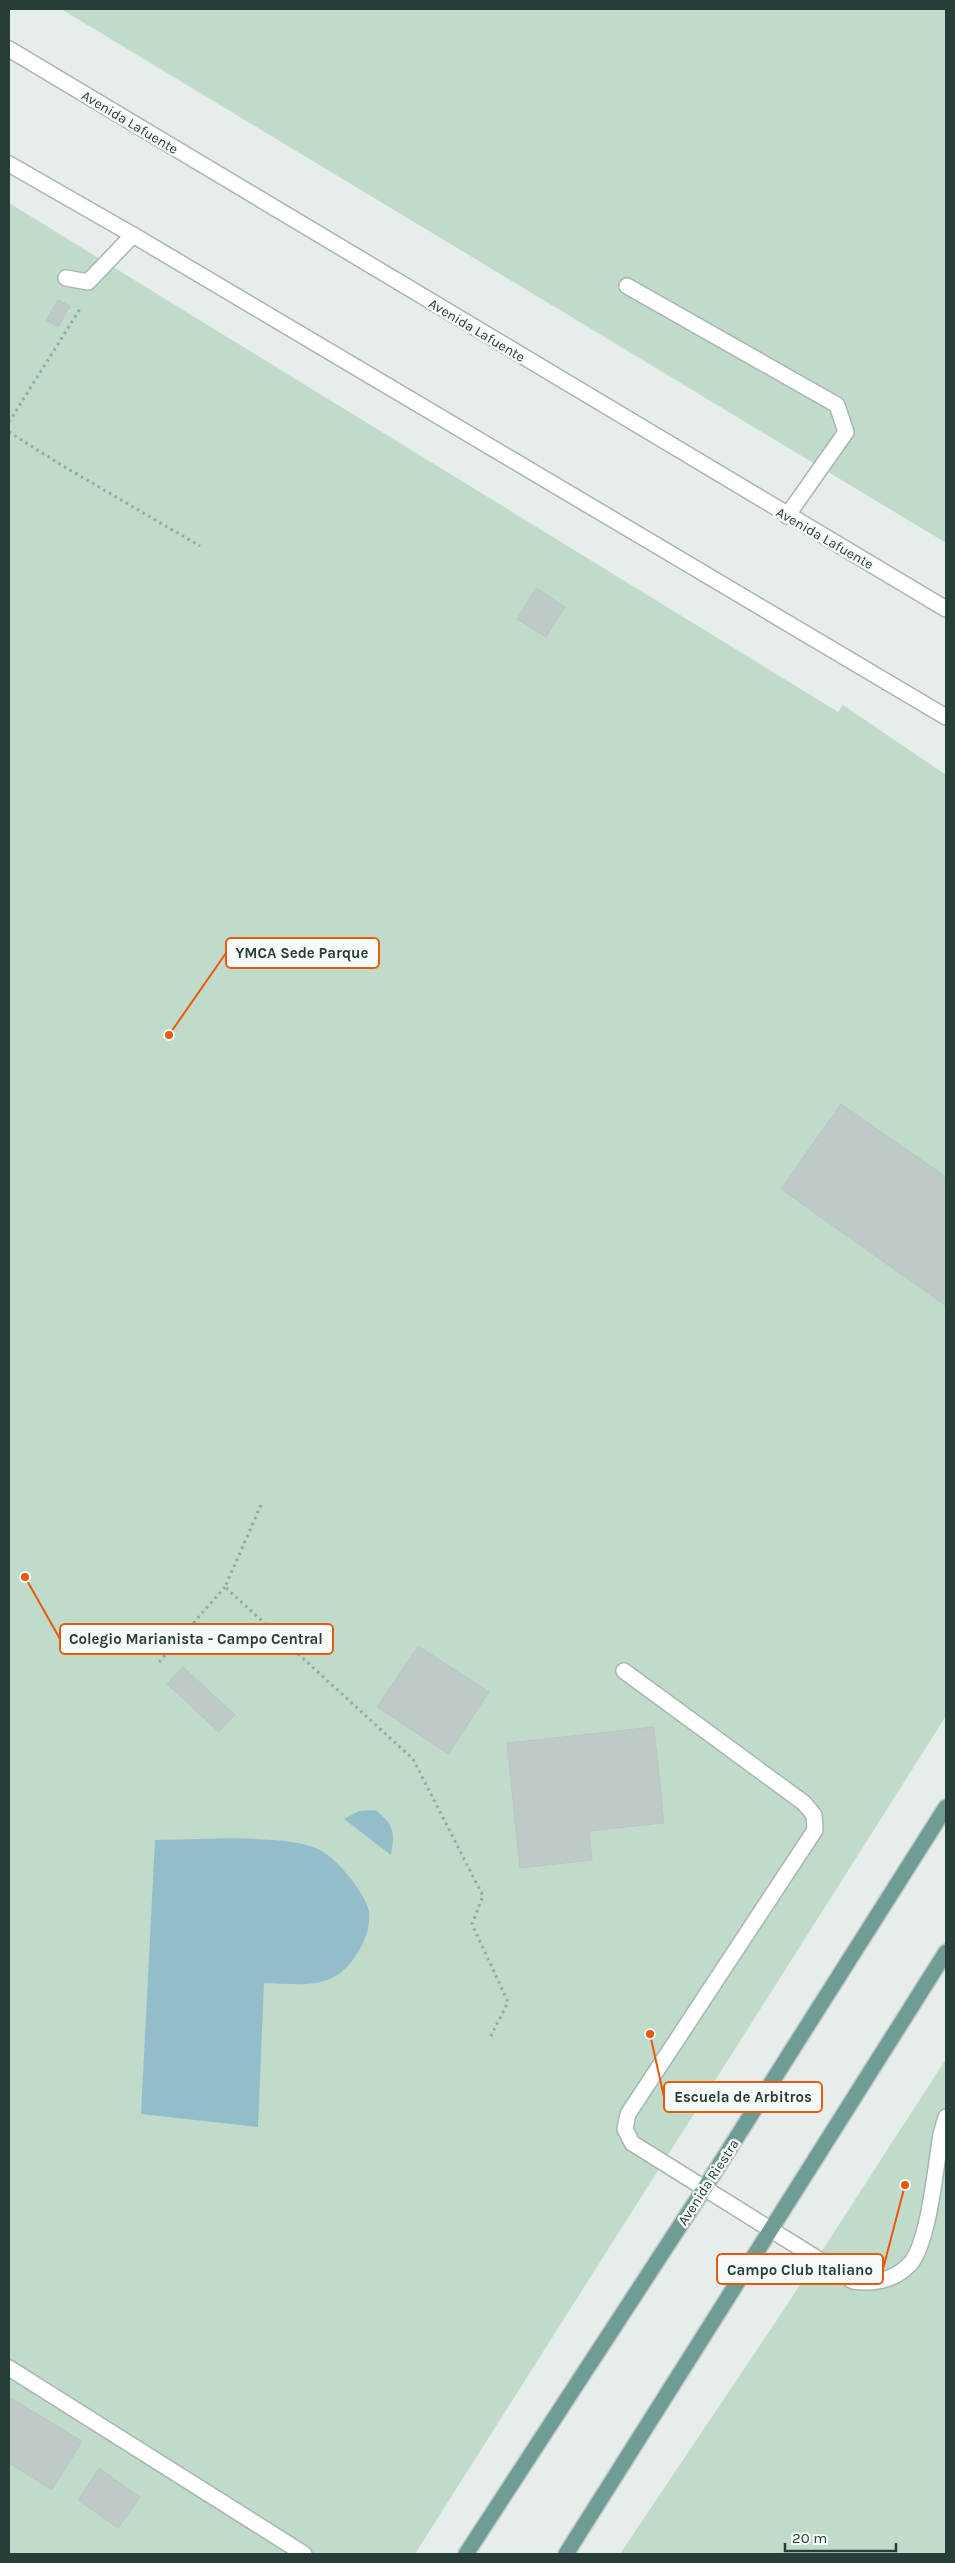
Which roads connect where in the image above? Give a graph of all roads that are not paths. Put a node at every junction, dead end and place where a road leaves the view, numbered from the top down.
1 (9, 49) edge
2 (9, 164) edge
3 (133, 235) junction
4 (66, 278) dead end
5 (627, 286) dead end
6 (787, 516) junction
7 (946, 609) edge
8 (946, 717) edge
9 (624, 1670) dead end
10 (946, 1806) edge
11 (946, 1952) edge
12 (946, 2117) edge
13 (939, 2188) edge
14 (704, 2189) junction
15 (770, 2231) junction
16 (9, 2368) edge
17 (304, 2554) edge
18 (466, 2554) edge
19 (566, 2554) edge

1 - 6 street, Avenida Lafuente
2 - 3 street
3 - 4 street
3 - 8 street
5 - 6 street
6 - 7 street, Avenida Lafuente
9 - 14 street
10 - 14 main road, Avenida Riestra
11 - 15 main road
12 - 13 street
13 - 15 street
14 - 15 street
14 - 18 main road, Avenida Riestra
15 - 19 main road
16 - 17 street

